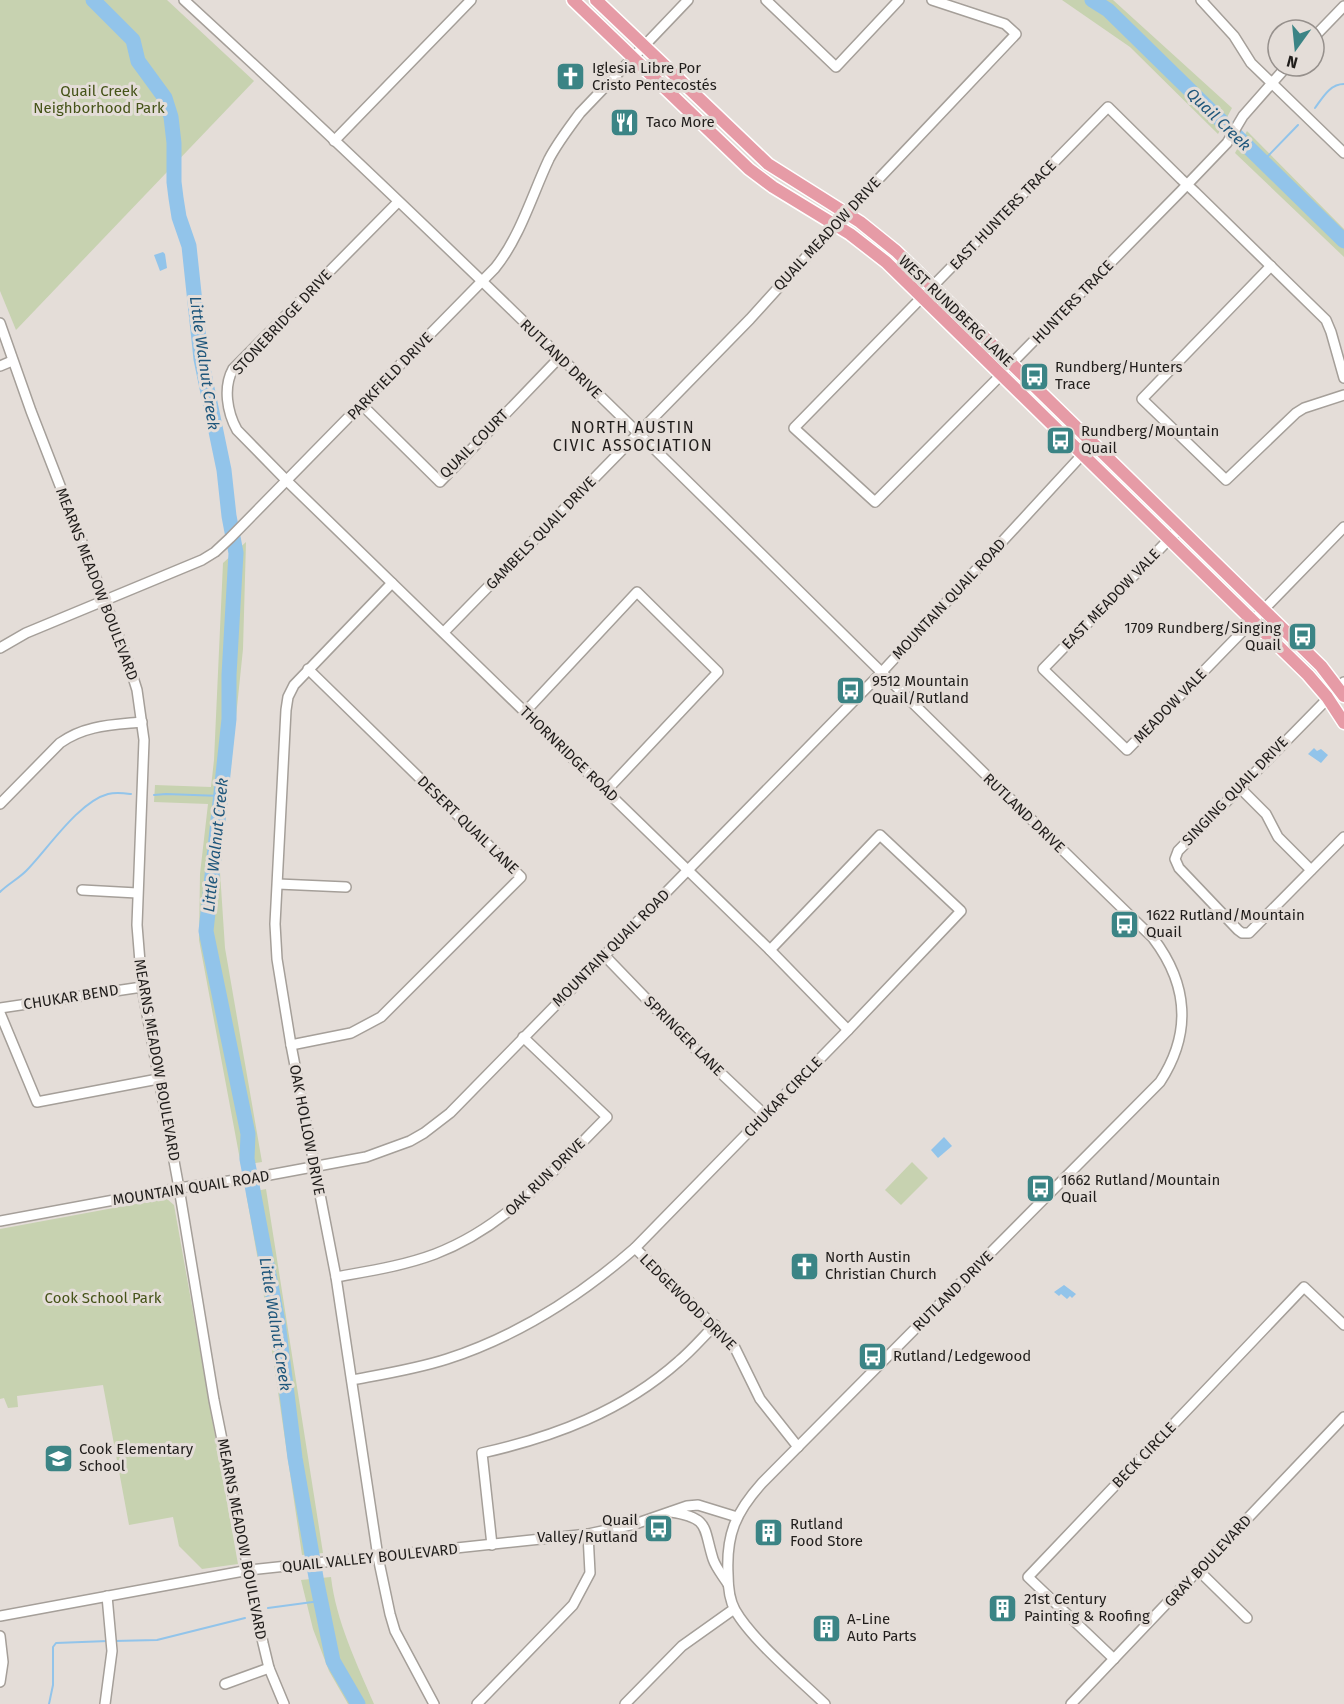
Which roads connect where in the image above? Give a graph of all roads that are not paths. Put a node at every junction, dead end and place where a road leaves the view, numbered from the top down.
1 (184, 0) edge
2 (471, 0) edge
3 (573, 0) edge
4 (596, 0) edge
5 (688, 0) edge
6 (766, 0) edge
7 (899, 0) edge
8 (932, 0) edge
9 (1201, 0) edge
10 (1344, 6) edge
11 (1326, 25) edge
12 (643, 47) junction
13 (633, 58) junction
14 (1276, 78) edge
15 (1271, 83) junction
16 (334, 141) junction
17 (750, 149) junction
18 (1344, 153) edge
19 (740, 161) junction
20 (1187, 184) junction
21 (398, 202) junction
22 (846, 213) junction
23 (836, 224) junction
24 (1271, 266) junction
25 (482, 282) junction
26 (933, 287) junction
27 (922, 298) junction
28 (0, 322) edge
29 (560, 357) junction
30 (12, 361) junction
31 (1012, 363) junction
32 (0, 366) edge
33 (1001, 375) junction
34 (1344, 378) edge
35 (1344, 395) edge
36 (362, 405) junction
37 (794, 428) joint
38 (638, 435) junction
39 (1093, 443) junction
40 (1082, 454) junction
41 (287, 481) junction
42 (1344, 527) edge
43 (1180, 528) junction
44 (1169, 540) junction
45 (392, 583) junction
46 (104, 602) junction
47 (1263, 609) junction
48 (1253, 620) junction
49 (444, 632) junction
50 (0, 648) edge
51 (308, 669) junction
52 (1043, 669) joint
53 (881, 673) junction
54 (1342, 688) edge
55 (1328, 697) junction
56 (525, 712) junction
57 (142, 722) junction
58 (1344, 723) edge
59 (1239, 787) junction
60 (606, 791) junction
61 (0, 804) edge
62 (1344, 837) edge
63 (687, 870) junction
64 (1311, 870) junction
65 (278, 884) junction
66 (346, 887) dead end
67 (81, 890) dead end
68 (137, 893) junction
69 (770, 950) junction
70 (604, 955) junction
71 (142, 987) junction
72 (0, 1008) edge
73 (0, 1013) edge
74 (848, 1030) junction
75 (523, 1037) junction
76 (291, 1045) junction
77 (158, 1079) junction
78 (765, 1115) junction
79 (314, 1167) junction
80 (179, 1188) junction
81 (0, 1221) edge
82 (635, 1248) junction
83 (336, 1277) junction
84 (715, 1325) junction
85 (1344, 1325) edge
86 (352, 1380) junction
87 (1344, 1417) edge
88 (798, 1447) junction
89 (668, 1512) junction
90 (737, 1516) junction
91 (588, 1534) junction
92 (492, 1545) junction
93 (378, 1557) junction
94 (249, 1570) junction
95 (1199, 1571) junction
96 (728, 1585) junction
97 (107, 1596) junction
98 (734, 1609) junction
99 (0, 1616) edge
100 (1247, 1617) dead end
101 (0, 1636) edge
102 (1114, 1659) junction
103 (269, 1668) junction
104 (0, 1682) edge
105 (225, 1684) dead end
106 (105, 1704) edge
107 (284, 1704) edge
108 (434, 1704) edge
109 (477, 1704) edge
110 (626, 1704) edge
111 (825, 1704) edge
112 (1071, 1704) edge

1 - 16 street, RUTLAND DRIVE
2 - 16 street
3 - 13 main road, WEST RUNDBERG LANE
4 - 12 main road, WEST RUNDBERG LANE
5 - 12 street, PARKFIELD DRIVE
6 - 7 street
8 - 22 street, QUAIL MEADOW DRIVE
9 - 15 street
10 - 11 street
12 - 13 street, PARKFIELD DRIVE
12 - 17 main road, WEST RUNDBERG LANE
13 - 19 main road, WEST RUNDBERG LANE
13 - 25 street, PARKFIELD DRIVE
14 - 15 street, HUNTERS TRACE
15 - 18 street
15 - 20 street, HUNTERS TRACE
16 - 21 street, RUTLAND DRIVE
17 - 19 main road
17 - 22 main road, WEST RUNDBERG LANE
19 - 23 main road, WEST RUNDBERG LANE
20 - 24 street
20 - 26 street, EAST HUNTERS TRACE
20 - 31 street, HUNTERS TRACE
21 - 25 street, RUTLAND DRIVE
21 - 41 street, STONEBRIDGE DRIVE
22 - 23 street, QUAIL MEADOW DRIVE
22 - 26 main road, WEST RUNDBERG LANE
23 - 27 main road, WEST RUNDBERG LANE
23 - 38 street, QUAIL MEADOW DRIVE
24 - 34 street
24 - 35 street
25 - 29 street, RUTLAND DRIVE
25 - 36 street, PARKFIELD DRIVE
26 - 27 street, EAST HUNTERS TRACE
26 - 31 main road, WEST RUNDBERG LANE
27 - 33 main road, WEST RUNDBERG LANE
27 - 37 street, EAST HUNTERS TRACE
28 - 30 street, MEARNS MEADOW BOULEVARD
29 - 36 street, QUAIL COURT
29 - 38 street, RUTLAND DRIVE
30 - 32 street
30 - 46 street, MEARNS MEADOW BOULEVARD
31 - 33 street, HUNTERS TRACE
31 - 39 main road, WEST RUNDBERG LANE
33 - 37 street, HUNTERS TRACE
33 - 40 main road, WEST RUNDBERG LANE
36 - 41 street, PARKFIELD DRIVE
38 - 49 street, GAMBELS QUAIL DRIVE
38 - 53 street, RUTLAND DRIVE
39 - 40 street, MOUNTAIN QUAIL ROAD
39 - 43 main road, WEST RUNDBERG LANE
40 - 44 main road, WEST RUNDBERG LANE
40 - 53 street, MOUNTAIN QUAIL ROAD
41 - 45 street, THORNRIDGE ROAD
41 - 46 street, PARKFIELD DRIVE
42 - 47 street, MEADOW VALE
43 - 44 street, EAST MEADOW VALE
43 - 47 main road, WEST RUNDBERG LANE
44 - 48 main road, WEST RUNDBERG LANE
44 - 52 street, EAST MEADOW VALE
45 - 49 street, THORNRIDGE ROAD
45 - 51 street, OAK HOLLOW DRIVE
46 - 50 street, PARKFIELD DRIVE
46 - 57 street, MEARNS MEADOW BOULEVARD
47 - 48 street, MEADOW VALE
47 - 54 main road, WEST RUNDBERG LANE
48 - 52 street, MEADOW VALE
48 - 55 main road, WEST RUNDBERG LANE
49 - 56 street, THORNRIDGE ROAD
51 - 65 street, OAK HOLLOW DRIVE
51 - 76 street, DESERT QUAIL LANE
53 - 63 street, MOUNTAIN QUAIL ROAD
53 - 88 street, RUTLAND DRIVE
54 - 55 street, SINGING QUAIL DRIVE
55 - 58 main road, WEST RUNDBERG LANE
55 - 59 street, SINGING QUAIL DRIVE
56 - 60 street, THORNRIDGE ROAD
56 - 60 street
57 - 61 street
57 - 68 street, MEARNS MEADOW BOULEVARD
59 - 64 street
59 - 64 street, SINGING QUAIL DRIVE
60 - 63 street, THORNRIDGE ROAD
62 - 64 street, SINGING QUAIL DRIVE
63 - 69 street, THORNRIDGE ROAD
63 - 70 street, MOUNTAIN QUAIL ROAD
65 - 66 street
65 - 76 street, OAK HOLLOW DRIVE
67 - 68 street
68 - 71 street, MEARNS MEADOW BOULEVARD
69 - 74 street, THORNRIDGE ROAD
69 - 74 street, CHUKAR CIRCLE
70 - 75 street, MOUNTAIN QUAIL ROAD
70 - 78 street, SPRINGER LANE
71 - 72 street, CHUKAR BEND
71 - 77 street, MEARNS MEADOW BOULEVARD
73 - 77 street
74 - 78 street, CHUKAR CIRCLE
75 - 79 street, MOUNTAIN QUAIL ROAD
75 - 83 street, OAK RUN DRIVE
76 - 79 street, OAK HOLLOW DRIVE
77 - 80 street, MEARNS MEADOW BOULEVARD
78 - 82 street, CHUKAR CIRCLE
79 - 80 street, MOUNTAIN QUAIL ROAD
79 - 83 street, OAK HOLLOW DRIVE
80 - 81 street, MOUNTAIN QUAIL ROAD
80 - 94 street, MEARNS MEADOW BOULEVARD
82 - 84 street, LEDGEWOOD DRIVE
82 - 86 street, CHUKAR CIRCLE
83 - 86 street, OAK HOLLOW DRIVE
84 - 88 street, LEDGEWOOD DRIVE
84 - 92 street
85 - 102 street, BECK CIRCLE
86 - 93 street, OAK HOLLOW DRIVE
87 - 95 street, GRAY BOULEVARD
88 - 90 street, RUTLAND DRIVE
89 - 90 street, QUAIL VALLEY BOULEVARD
89 - 91 street, QUAIL VALLEY BOULEVARD
89 - 96 street
90 - 96 street, RUTLAND DRIVE
91 - 92 street, QUAIL VALLEY BOULEVARD
91 - 109 street
92 - 93 street, QUAIL VALLEY BOULEVARD
93 - 94 street, QUAIL VALLEY BOULEVARD
93 - 108 street, OAK HOLLOW DRIVE
94 - 97 street, QUAIL VALLEY BOULEVARD
94 - 103 street, MEARNS MEADOW BOULEVARD
95 - 100 street
95 - 102 street, GRAY BOULEVARD
96 - 98 street, RUTLAND DRIVE
97 - 99 street, QUAIL VALLEY BOULEVARD
97 - 106 street
98 - 110 street
98 - 111 street, RUTLAND DRIVE
101 - 104 street
102 - 112 street, GRAY BOULEVARD
103 - 105 street
103 - 107 street, MEARNS MEADOW BOULEVARD

